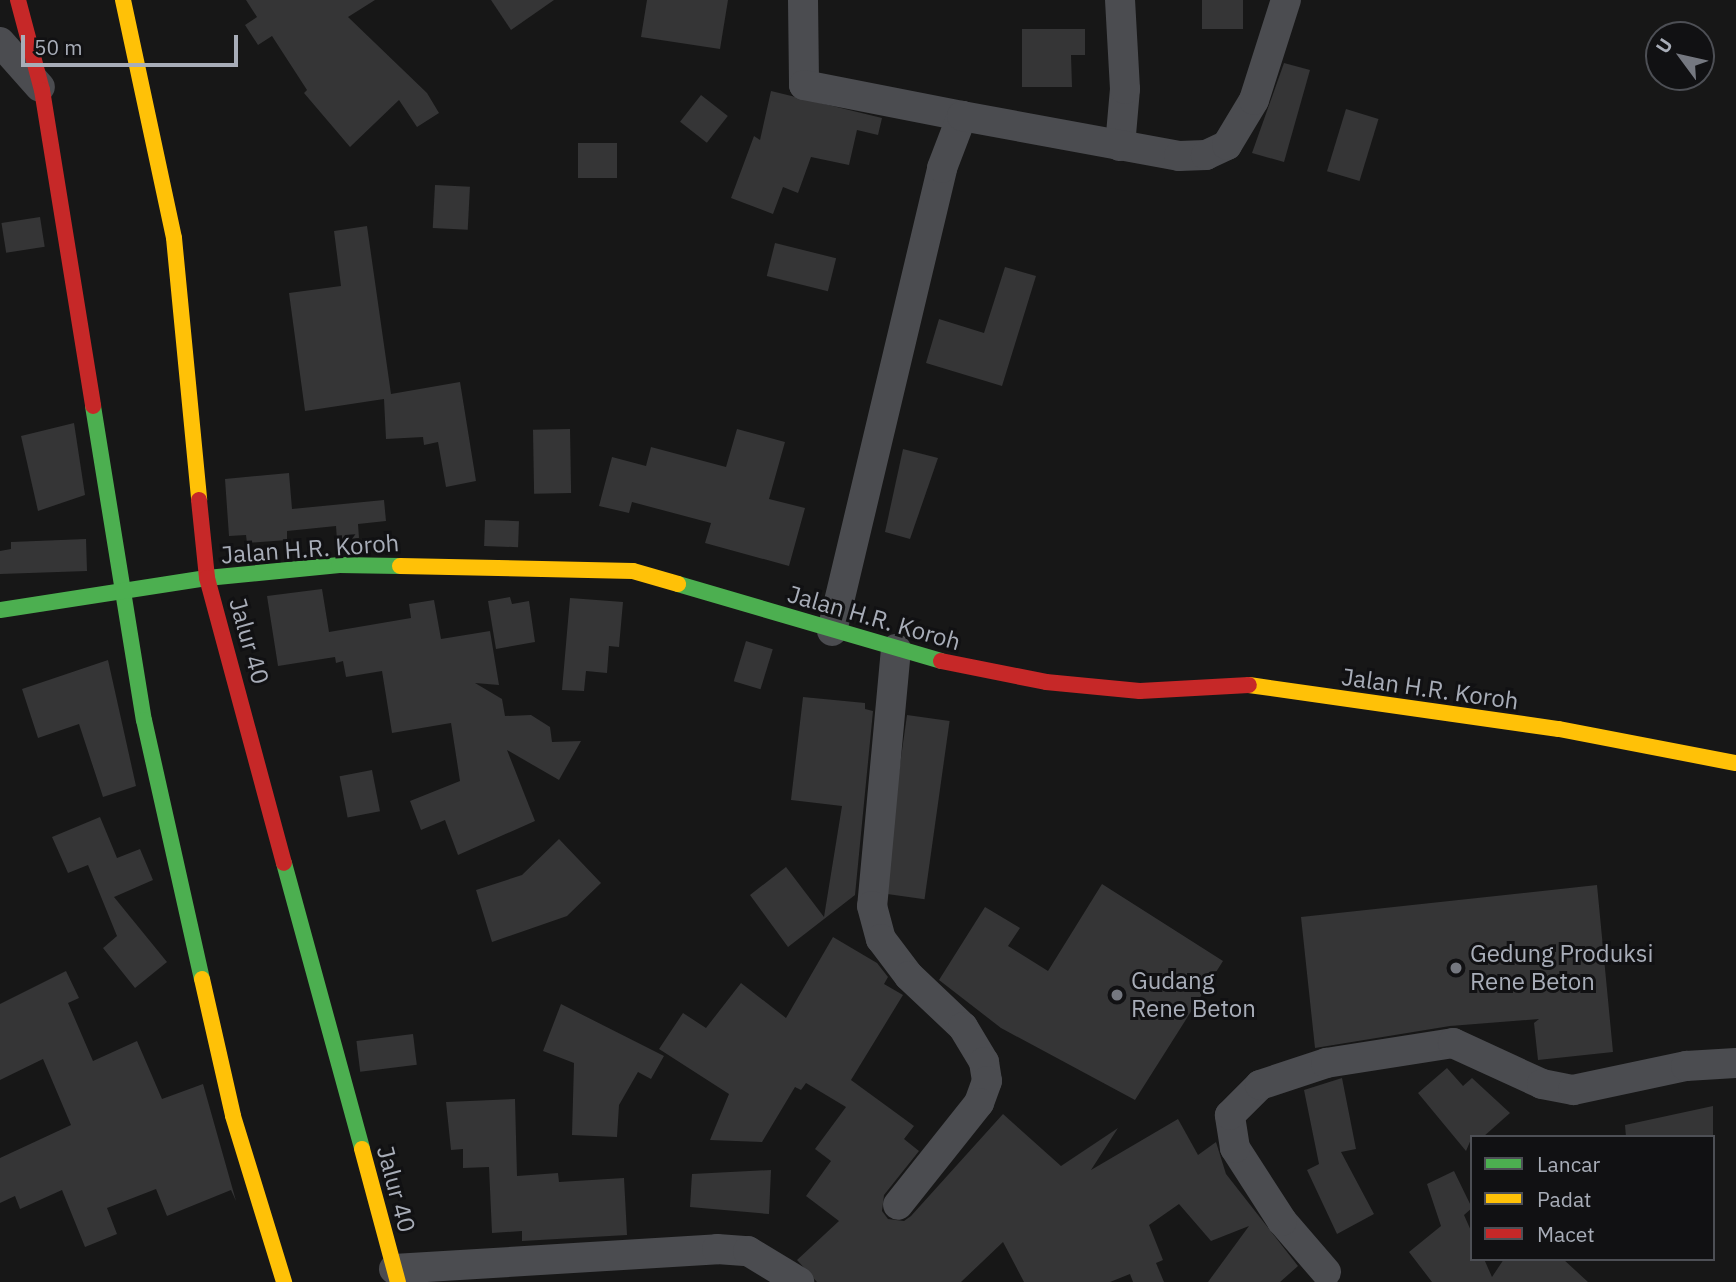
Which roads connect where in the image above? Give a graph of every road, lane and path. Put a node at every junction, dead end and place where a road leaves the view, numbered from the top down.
1 (18, 0) edge
2 (123, 0) edge
3 (803, 0) edge
4 (1120, 0) edge
5 (1286, 0) edge
6 (0, 42) edge
7 (42, 90) junction
8 (962, 116) junction
9 (1120, 146) junction
10 (207, 578) junction
11 (125, 591) junction
12 (0, 610) edge
13 (832, 631) junction
14 (896, 649) junction
15 (1736, 763) edge
16 (1736, 1063) edge
17 (898, 1205) dead end
18 (396, 1275) edge
19 (1326, 1279) edge
20 (284, 1282) edge
21 (799, 1282) edge

1 - 7 main road
2 - 10 main road, Jalur 40
3 - 8 street
4 - 9 street
5 - 9 street
6 - 7 street
7 - 11 main road
8 - 9 street
8 - 13 street
10 - 11 main road, Jalan H.R. Koroh
10 - 13 main road, Jalan H.R. Koroh
10 - 18 main road, Jalur 40
11 - 12 main road, Jalan H.R. Koroh
11 - 20 main road
13 - 14 main road, Jalan H.R. Koroh
14 - 15 main road, Jalan H.R. Koroh
14 - 17 street
16 - 19 street
18 - 21 street

